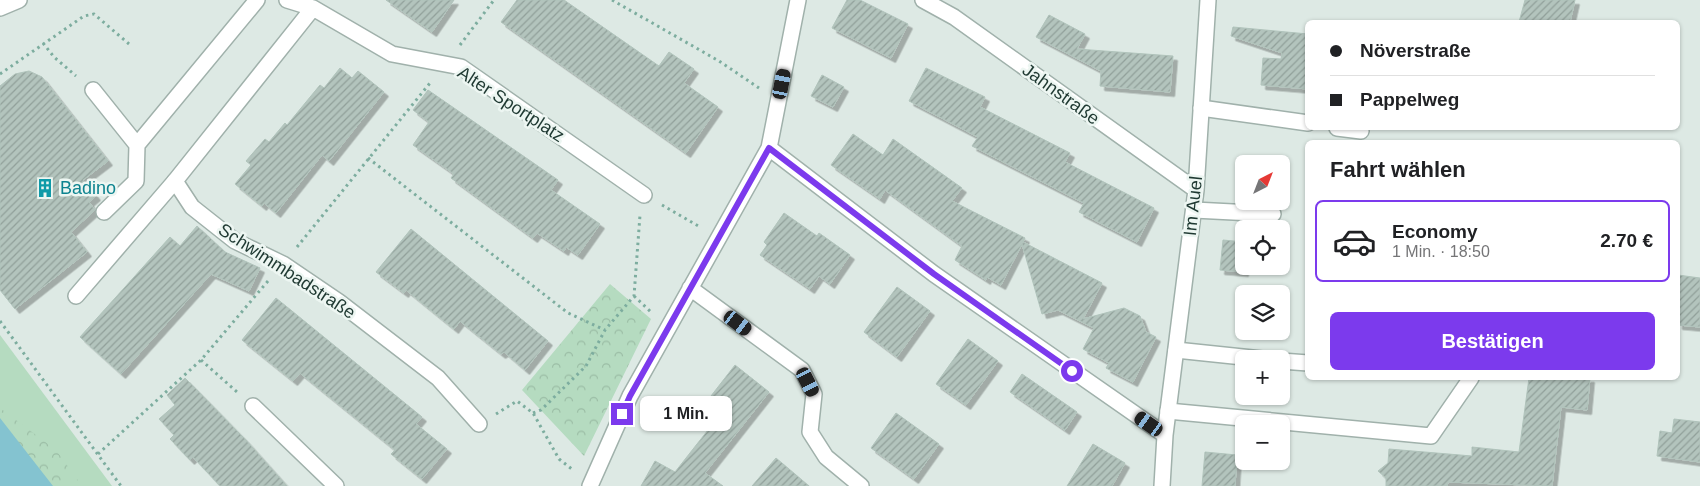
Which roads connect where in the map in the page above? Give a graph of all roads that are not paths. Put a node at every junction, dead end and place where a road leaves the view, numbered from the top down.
1 (19, 0) edge
2 (257, 0) edge
3 (287, 0) edge
4 (798, 0) edge
5 (923, 0) edge
6 (1208, 0) edge
7 (0, 8) edge
8 (313, 8) junction
9 (93, 90) road end
10 (1201, 108) junction
11 (1305, 123) edge
12 (1353, 130) edge
13 (1361, 131) dead end
14 (137, 145) junction
15 (769, 148) junction
16 (175, 181) junction
17 (1196, 190) junction
18 (644, 195) road end
19 (1194, 210) junction
20 (104, 212) dead end
21 (1273, 214) dead end
22 (690, 288) junction
23 (76, 296) dead end
24 (1176, 350) junction
25 (1235, 356) edge
26 (1290, 362) edge
27 (1305, 363) edge
28 (1470, 380) edge
29 (253, 406) road end
30 (1168, 410) junction
31 (479, 424) road end
32 (1165, 435) junction
33 (591, 485) edge
34 (336, 486) edge
35 (861, 486) edge
36 (1162, 486) edge

1 - 7 street
2 - 14 street
3 - 8 street, Alter Sportplatz
4 - 15 street
5 - 17 street, Jahnstraße
6 - 10 street, Im Auel
8 - 16 street
8 - 18 street, Alter Sportplatz
9 - 14 street
10 - 11 street
10 - 17 street, Im Auel
12 - 13 street
14 - 20 street
15 - 22 street
15 - 32 street
16 - 23 street
16 - 31 street, Schwimmbadstraße
17 - 19 street, Im Auel
19 - 21 street
19 - 24 street, Im Auel
22 - 33 street
22 - 35 street
24 - 25 street
24 - 30 street, Im Auel
26 - 27 street
28 - 30 street
29 - 34 street
30 - 32 street, Im Auel
32 - 36 street, Im Auel

